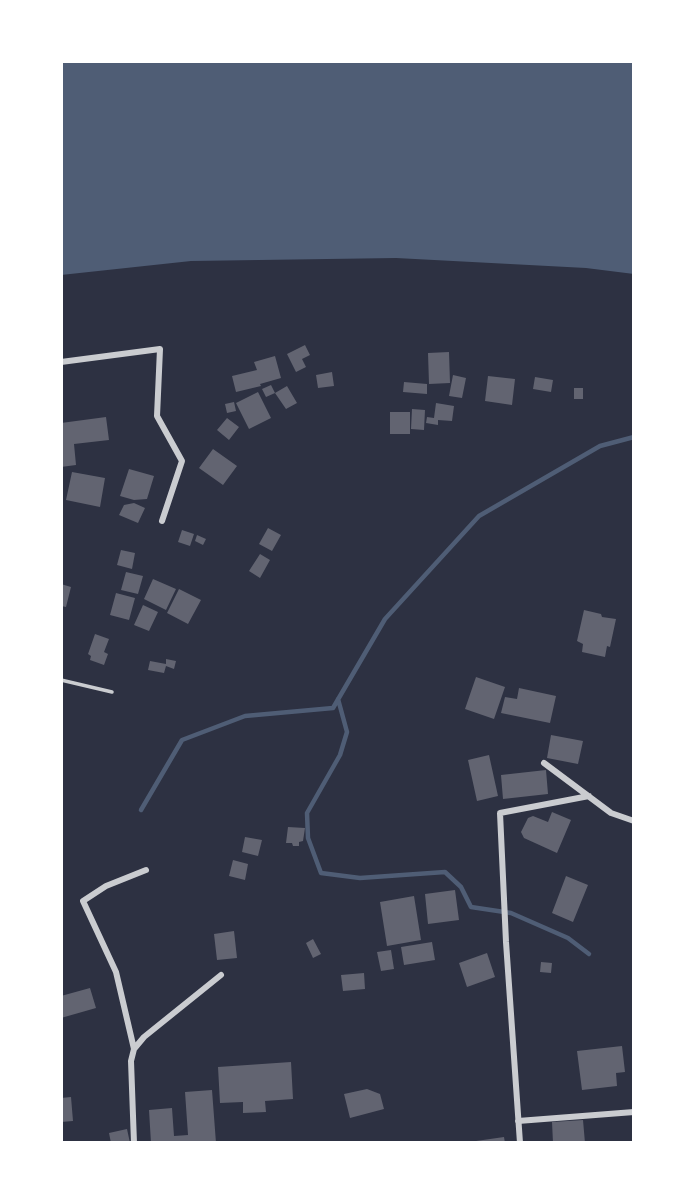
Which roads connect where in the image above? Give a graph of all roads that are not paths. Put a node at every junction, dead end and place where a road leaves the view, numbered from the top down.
1 (61, 362) edge
2 (162, 521) dead end
3 (61, 680) edge
4 (112, 692) dead end
5 (544, 763) dead end
6 (589, 796) junction
7 (634, 821) edge
8 (146, 870) dead end
9 (221, 975) dead end
10 (134, 1049) junction
11 (634, 1112) edge
12 (519, 1121) junction
13 (134, 1143) edge
14 (520, 1143) edge

1 - 2 street
3 - 4 lane
5 - 6 street
6 - 7 street
6 - 12 street
8 - 10 street
9 - 10 street
10 - 13 street
11 - 12 street
12 - 14 street

